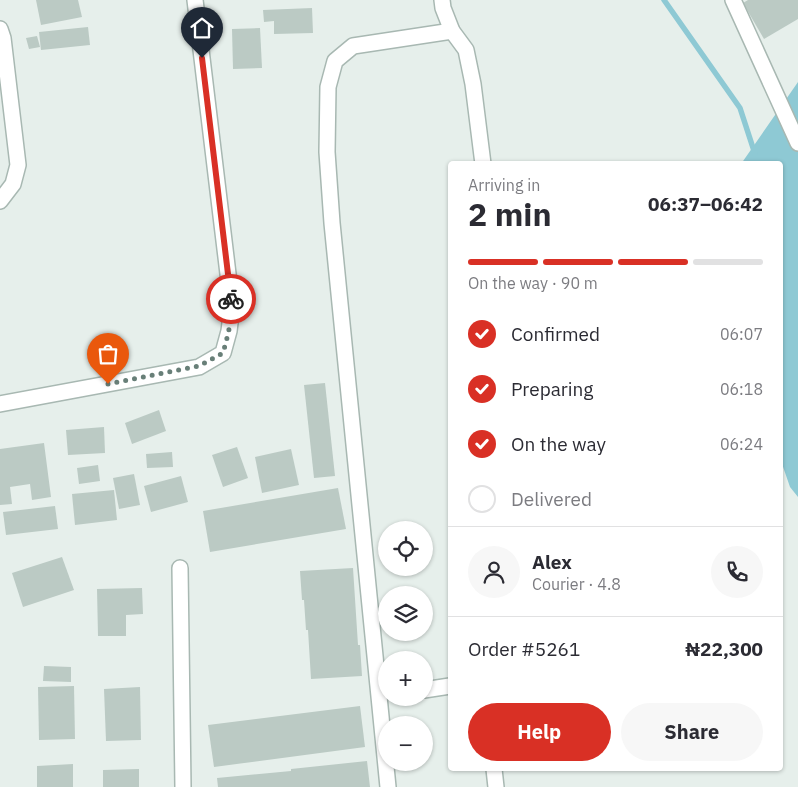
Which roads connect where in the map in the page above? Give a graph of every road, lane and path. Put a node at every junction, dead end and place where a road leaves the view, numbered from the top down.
1 (195, 0) edge
2 (442, 0) edge
3 (733, 0) edge
4 (0, 29) edge
5 (452, 31) junction
6 (798, 143) edge
7 (483, 161) edge
8 (0, 201) edge
9 (0, 404) edge
10 (180, 568) dead end
11 (378, 651) edge
12 (448, 686) edge
13 (433, 689) edge
14 (384, 706) edge
15 (494, 771) edge
16 (183, 787) edge
17 (388, 787) edge
18 (496, 787) edge

1 - 9 street
2 - 5 street
3 - 6 street
4 - 8 street
5 - 7 street
5 - 11 street
10 - 16 street
12 - 13 street
14 - 17 street
15 - 18 street

